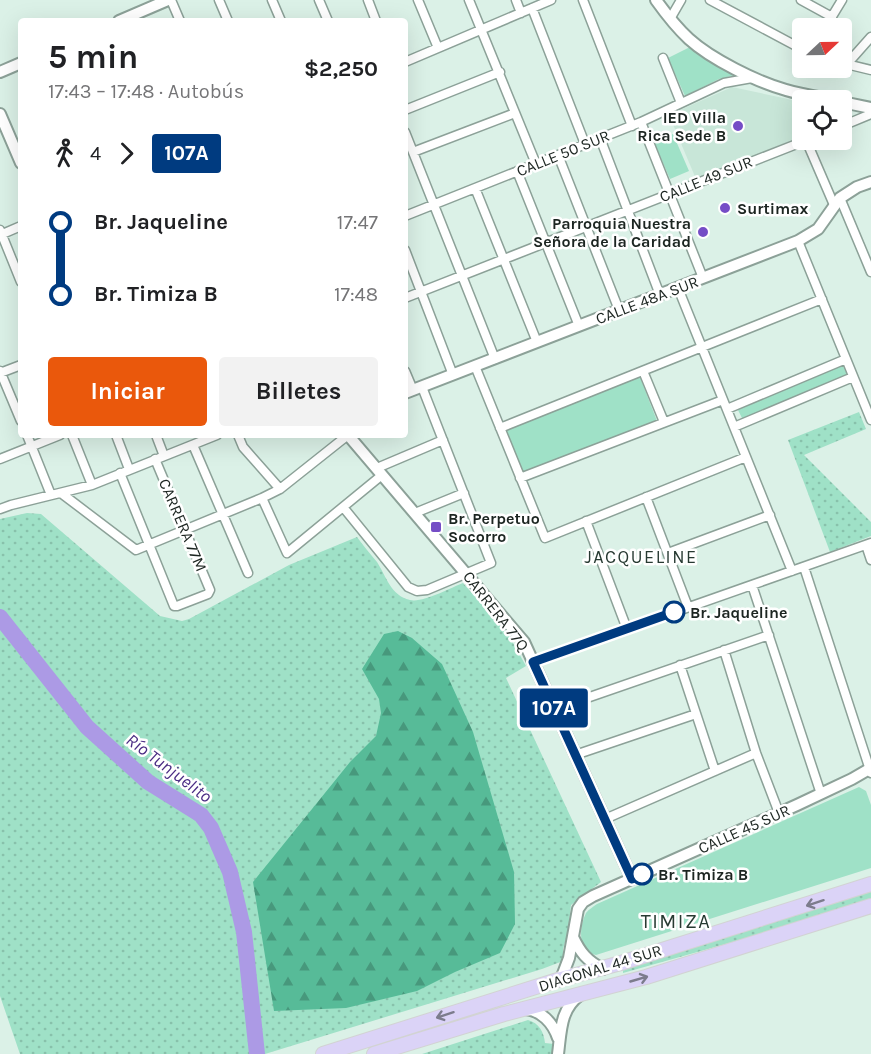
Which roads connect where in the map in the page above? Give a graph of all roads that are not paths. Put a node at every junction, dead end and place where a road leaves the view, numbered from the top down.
1 (170, 0) edge
2 (219, 0) edge
3 (272, 0) edge
4 (319, 0) edge
5 (368, 0) edge
6 (418, 0) edge
7 (469, 0) edge
8 (516, 0) edge
9 (551, 0) edge
10 (583, 0) edge
11 (656, 0) edge
12 (681, 0) edge
13 (710, 0) edge
14 (801, 0) edge
15 (842, 0) edge
16 (152, 3) edge
17 (532, 8) junction
18 (522, 13) junction
19 (832, 17) joint
20 (124, 18) edge
21 (179, 18) edge
22 (227, 18) edge
23 (280, 18) edge
24 (327, 18) edge
25 (375, 18) edge
26 (670, 19) junction
27 (481, 30) junction
28 (871, 37) edge
29 (792, 44) edge
30 (438, 48) junction
31 (852, 55) edge
32 (663, 58) dead end
33 (408, 61) edge
34 (18, 64) edge
35 (852, 65) edge
36 (871, 69) edge
37 (0, 72) edge
38 (500, 72) junction
39 (754, 78) junction
40 (792, 91) edge
41 (681, 103) junction
42 (852, 104) edge
43 (871, 108) edge
44 (408, 109) edge
45 (515, 113) junction
46 (0, 114) edge
47 (871, 114) edge
48 (641, 122) junction
49 (852, 122) edge
50 (632, 126) junction
51 (600, 138) junction
52 (408, 140) edge
53 (585, 144) junction
54 (792, 146) edge
55 (811, 150) edge
56 (413, 152) junction
57 (558, 155) junction
58 (18, 156) edge
59 (536, 164) junction
60 (517, 171) junction
61 (871, 182) edge
62 (475, 188) junction
63 (669, 194) junction
64 (837, 202) junction
65 (434, 204) junction
66 (627, 210) junction
67 (408, 215) edge
68 (18, 227) edge
69 (586, 227) junction
70 (1, 233) edge
71 (798, 241) junction
72 (546, 243) junction
73 (408, 258) edge
74 (504, 259) junction
75 (871, 272) edge
76 (18, 275) edge
77 (462, 276) junction
78 (703, 278) junction
79 (678, 288) junction
80 (421, 292) junction
81 (660, 295) junction
82 (408, 297) edge
83 (822, 299) junction
84 (619, 310) junction
85 (579, 326) junction
86 (537, 342) junction
87 (702, 347) junction
88 (495, 358) junction
89 (846, 359) junction
90 (18, 366) edge
91 (475, 366) junction
92 (643, 371) junction
93 (0, 372) edge
94 (453, 375) junction
95 (853, 377) junction
96 (413, 390) edge
97 (723, 399) junction
98 (727, 409) junction
99 (18, 415) edge
100 (871, 420) edge
101 (664, 422) junction
102 (735, 427) junction
103 (500, 428) junction
104 (28, 438) edge
105 (52, 438) edge
106 (73, 438) edge
107 (117, 438) edge
108 (156, 438) edge
109 (210, 438) edge
110 (239, 438) edge
111 (344, 438) edge
112 (351, 438) edge
113 (443, 440) junction
114 (193, 445) junction
115 (31, 446) junction
116 (159, 457) junction
117 (746, 457) junction
118 (0, 459) edge
119 (124, 471) junction
120 (379, 471) junction
121 (520, 478) junction
122 (92, 485) junction
123 (279, 489) junction
124 (61, 493) junction
125 (464, 493) junction
126 (51, 495) junction
127 (646, 497) junction
128 (262, 498) junction
129 (343, 507) junction
130 (0, 509) edge
131 (415, 513) junction
132 (223, 514) junction
133 (770, 515) junction
134 (586, 521) junction
135 (184, 530) junction
136 (869, 544) edge
137 (149, 545) junction
138 (668, 553) junction
139 (871, 560) edge
140 (804, 567) junction
141 (792, 571) junction
142 (248, 573) dead end
143 (467, 573) junction
144 (752, 585) junction
145 (688, 607) junction
146 (627, 629) junction
147 (769, 634) junction
148 (724, 650) junction
149 (533, 662) junction
150 (680, 665) junction
151 (555, 709) junction
152 (696, 714) junction
153 (756, 753) junction
154 (575, 755) junction
155 (871, 770) edge
156 (715, 771) junction
157 (820, 794) junction
158 (779, 813) junction
159 (605, 819) junction
160 (632, 879) junction
161 (871, 884) edge
162 (871, 906) edge
163 (573, 936) junction
164 (603, 969) junction
165 (561, 979) junction
166 (582, 994) junction
167 (519, 1010) junction
168 (560, 1041) junction
169 (323, 1054) edge
170 (374, 1054) edge
171 (558, 1054) edge

1 - 16 street
1 - 21 street
2 - 22 street
3 - 23 street
4 - 24 street
5 - 25 street
6 - 30 street
7 - 27 street
8 - 18 street
9 - 17 street
10 - 50 street
11 - 26 street
12 - 26 street
13 - 29 street
14 - 19 street
15 - 19 street
16 - 20 street
17 - 18 street
17 - 53 street
18 - 27 street
26 - 39 street
27 - 30 street
27 - 38 street
28 - 31 street
30 - 33 street
32 - 41 street
34 - 37 street
35 - 36 street
38 - 44 street
38 - 45 street
39 - 40 street
39 - 41 street, CALLE 50 SUR
41 - 48 street, CALLE 50 SUR
42 - 43 street
45 - 56 street
45 - 59 street
46 - 58 street
47 - 49 street
48 - 50 street, CALLE 50 SUR
48 - 63 street
50 - 51 street, CALLE 50 SUR
51 - 53 street, CALLE 50 SUR
51 - 66 street
52 - 56 street
53 - 57 street, CALLE 50 SUR
54 - 63 street, CALLE 49 SUR
55 - 64 street
56 - 65 street
57 - 59 street, CALLE 50 SUR
57 - 69 street
59 - 60 street, CALLE 50 SUR
60 - 62 street, CALLE 50 SUR
60 - 72 street
61 - 64 street, CALLE 48A SUR
62 - 65 street, CALLE 50 SUR
62 - 74 street
63 - 66 street, CALLE 49 SUR
63 - 78 street
64 - 71 street, CALLE 48A SUR
64 - 75 street
65 - 67 street, CALLE 50 SUR
65 - 77 street
66 - 69 street, CALLE 49 SUR
66 - 81 street
68 - 70 street
69 - 72 street, CALLE 49 SUR
69 - 84 street
70 - 76 street
71 - 78 street, CALLE 48A SUR
71 - 83 street
72 - 74 street, CALLE 49 SUR
72 - 85 street
73 - 80 street
74 - 77 street, CALLE 49 SUR
74 - 86 street
77 - 80 street, CALLE 49 SUR
77 - 88 street
78 - 79 street, CALLE 48A SUR
79 - 81 street, CALLE 48A SUR
79 - 87 street
80 - 82 street, CALLE 49 SUR
80 - 94 street
81 - 84 street, CALLE 48A SUR
83 - 87 street
83 - 89 street
84 - 85 street, CALLE 48A SUR
85 - 86 street, CALLE 48A SUR
86 - 88 street, CALLE 48A SUR
87 - 92 street
87 - 97 street
88 - 91 street, CALLE 48A SUR
89 - 95 street
89 - 98 street
90 - 93 street
91 - 94 street, CALLE 48A SUR
91 - 103 street
92 - 101 street
92 - 103 street
93 - 99 street
94 - 96 street, CALLE 48A SUR
95 - 100 street
95 - 102 street
96 - 113 street
97 - 98 street
97 - 101 street
98 - 102 street
101 - 121 street
102 - 117 street
103 - 121 street
104 - 115 street
105 - 115 street
106 - 122 street
107 - 119 street
108 - 116 street, CARRERA 77M
109 - 114 street
110 - 123 street
111 - 123 street
112 - 120 street, CARRERA 77Q
113 - 120 street
113 - 125 street
114 - 116 street
114 - 132 street
115 - 118 street
115 - 126 street
116 - 119 street
116 - 135 street, CARRERA 77M
117 - 127 street
117 - 133 street
119 - 122 street
119 - 137 street
120 - 129 street
120 - 131 street, CARRERA 77Q
121 - 134 street
122 - 124 street
123 - 128 street
124 - 126 street
124 - 137 street
125 - 131 street
125 - 143 street
126 - 130 street
127 - 134 street
127 - 138 street
128 - 129 street
128 - 132 street
129 - 143 street
131 - 143 street, CARRERA 77Q
132 - 135 street
132 - 142 street
133 - 138 street
133 - 141 street
134 - 146 street
135 - 137 street
135 - 137 street, CARRERA 77M
136 - 139 street
136 - 140 street
138 - 145 street
140 - 141 street
140 - 155 street
141 - 144 street
143 - 149 street, CARRERA 77Q
144 - 145 street
144 - 147 street
145 - 146 street
146 - 149 street
147 - 148 street
147 - 157 street
148 - 150 street
148 - 153 street
149 - 151 street, CARRERA 77Q
150 - 151 street
150 - 152 street
151 - 154 street, CARRERA 77Q
152 - 154 street
152 - 156 street
153 - 156 street
153 - 158 street
154 - 159 street, CARRERA 77Q
155 - 157 street, CALLE 45 SUR
156 - 159 street
157 - 158 street, CALLE 45 SUR
158 - 160 street, CALLE 45 SUR
159 - 160 street, CARRERA 77Q
160 - 163 street, CALLE 45 SUR
161 -> 164 main road, DIAGONAL 44 SUR
166 -> 162 main road, DIAGONAL 44 SUR
163 - 164 street
163 - 165 street
164 - 165 main road, DIAGONAL 44 SUR
165 -> 169 main road, DIAGONAL 44 SUR
166 - 167 main road, DIAGONAL 44 SUR
166 - 168 street
167 - 168 street
167 - 170 main road, DIAGONAL 44 SUR
168 - 171 street

